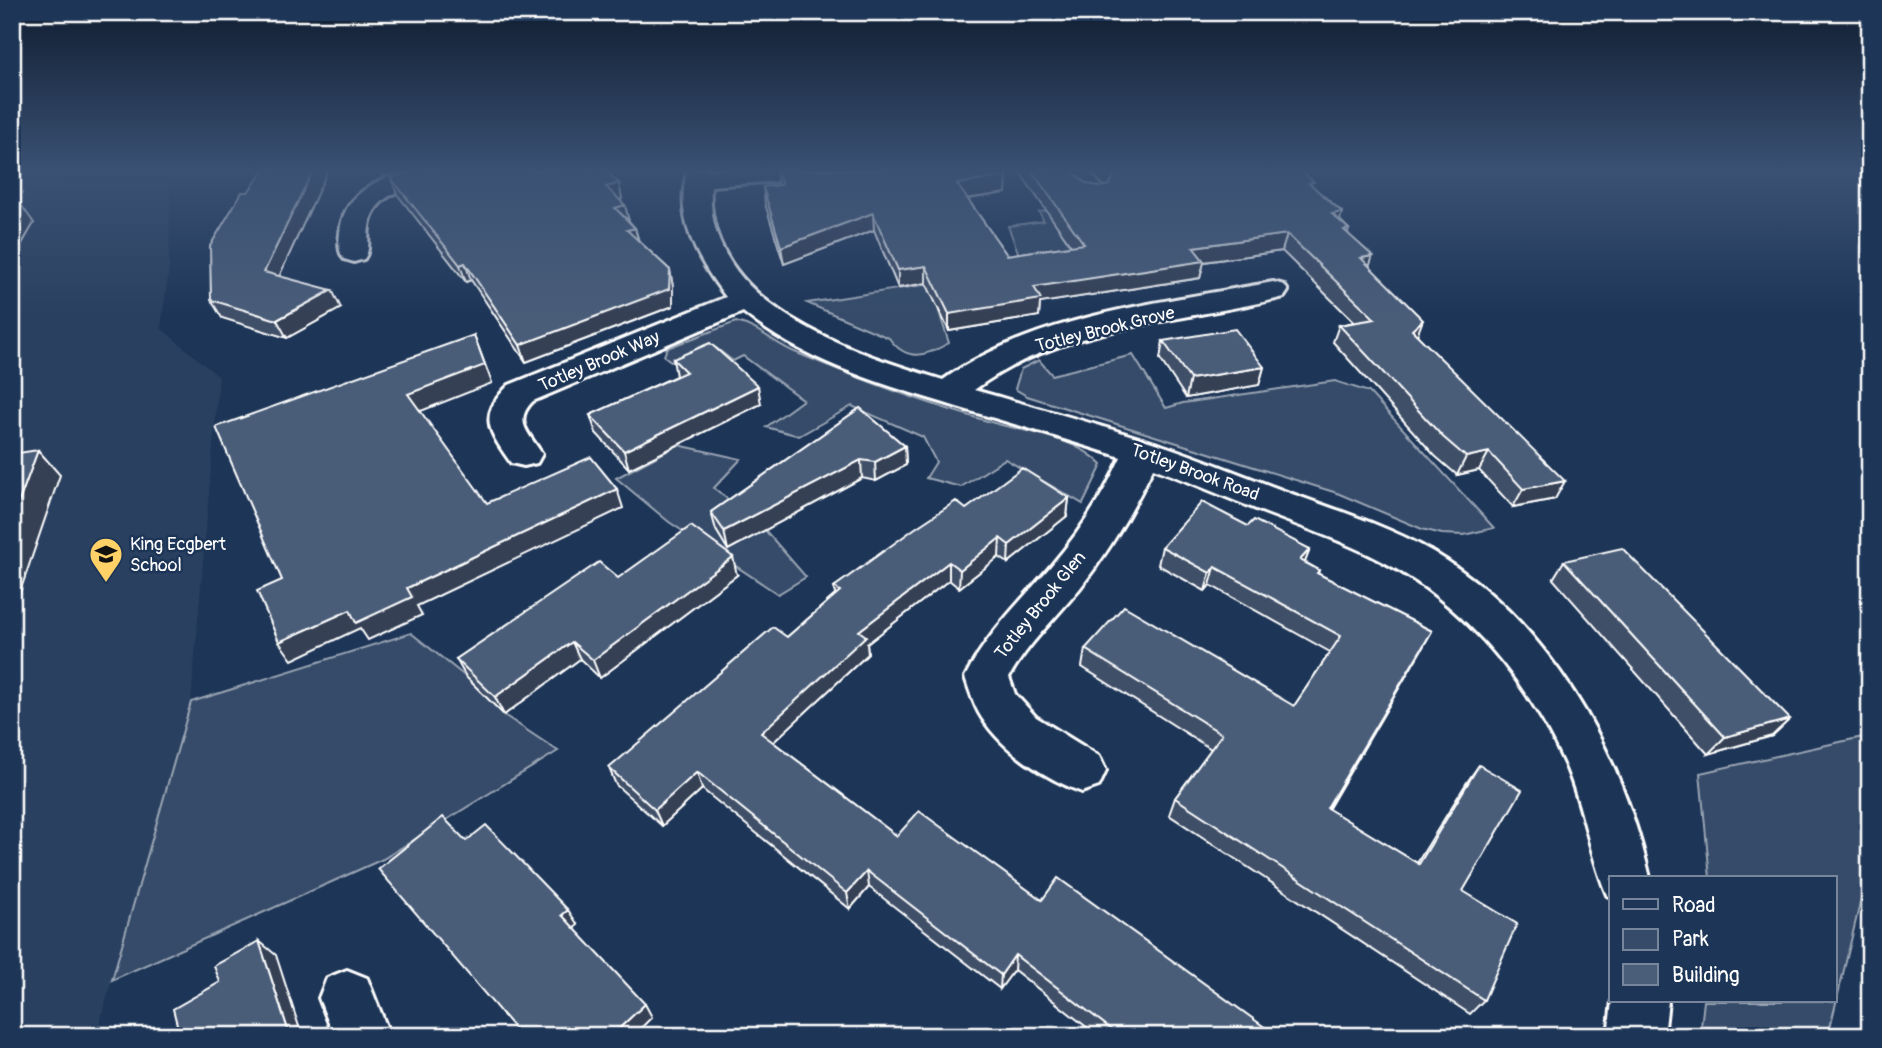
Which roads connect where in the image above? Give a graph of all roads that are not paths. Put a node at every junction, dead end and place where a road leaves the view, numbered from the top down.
1 (357, 219) edge
2 (699, 219) edge
3 (354, 253) dead end
4 (1273, 290) dead end
5 (745, 300) junction
6 (948, 393) junction
7 (1142, 451) junction
8 (524, 454) dead end
9 (1082, 771) dead end
10 (1624, 876) edge
11 (1640, 1002) edge
12 (1636, 1036) edge

1 - 3 street
2 - 5 street, Totley Brook Road
4 - 6 street, Totley Brook Grove
5 - 6 street, Totley Brook Road
5 - 8 street, Totley Brook Way
6 - 7 street, Totley Brook Road
7 - 9 street, Totley Brook Glen
7 - 10 street, Totley Brook Road
11 - 12 street

